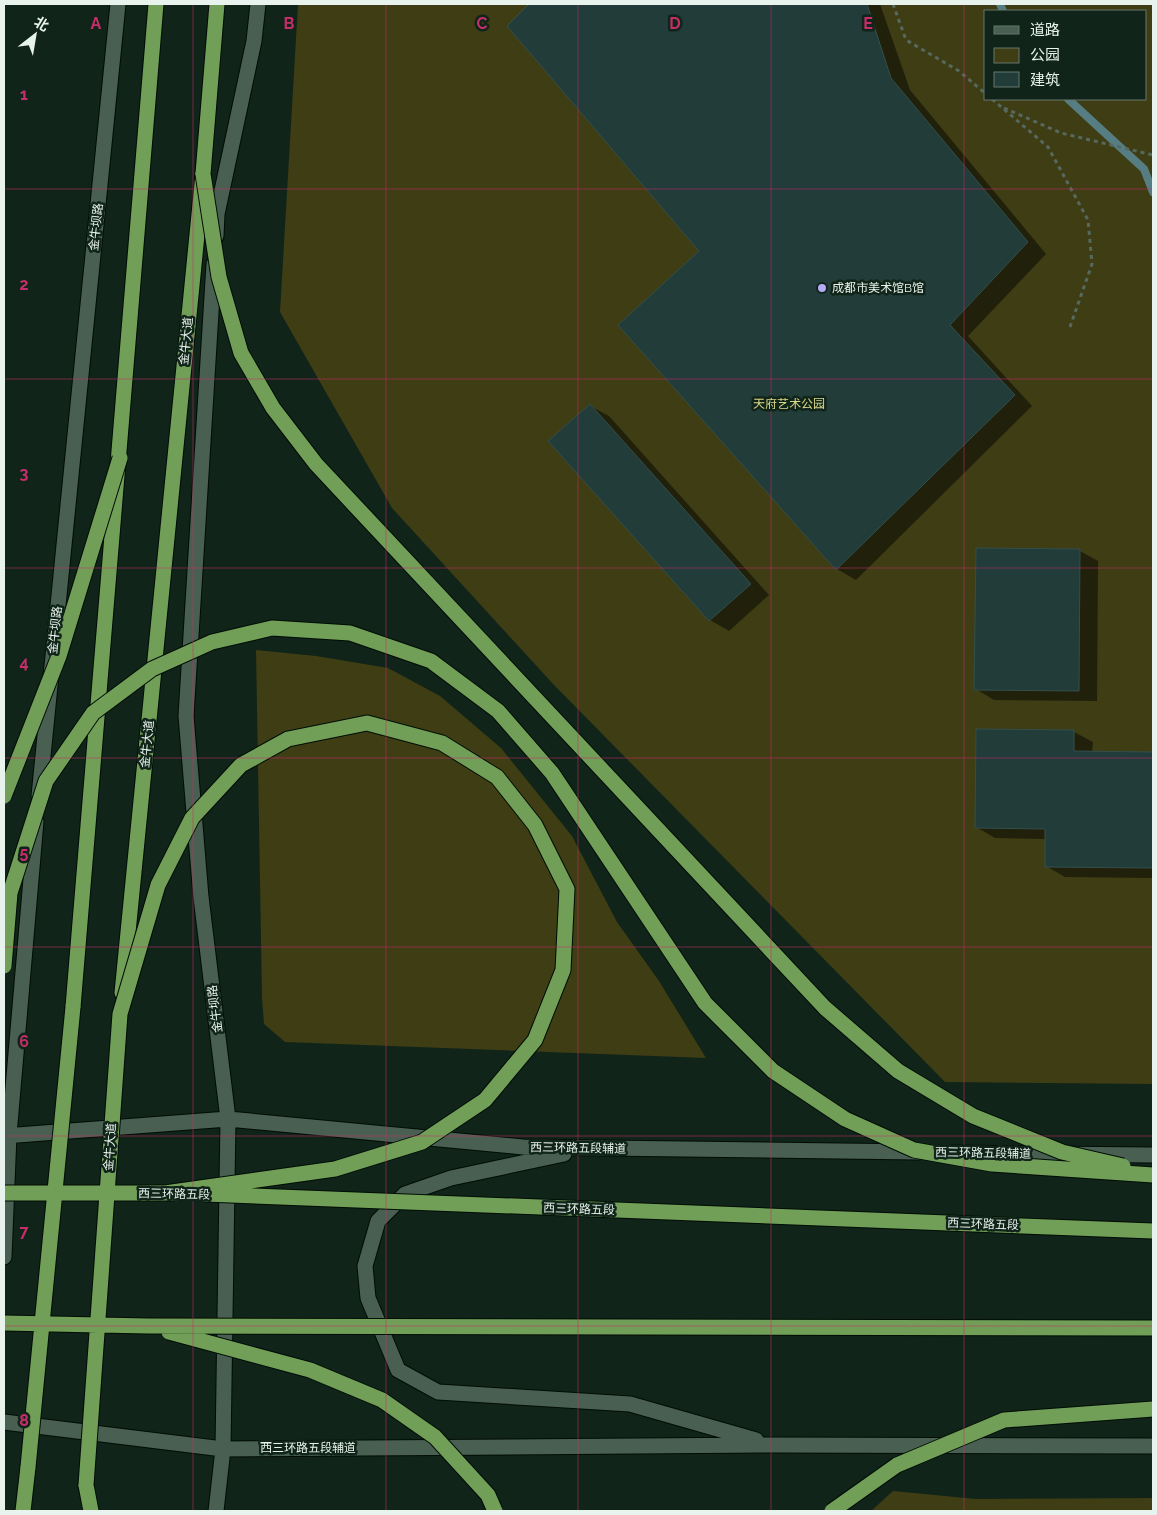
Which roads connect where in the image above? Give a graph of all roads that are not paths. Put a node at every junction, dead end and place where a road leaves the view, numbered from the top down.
1 (118, 4) edge
2 (156, 4) edge
3 (217, 4) edge
4 (258, 4) edge
5 (203, 174) junction
6 (120, 458) junction
7 (4, 796) edge
8 (4, 966) edge
9 (120, 1014) junction
10 (228, 1120) junction
11 (6, 1135) edge
12 (590, 1148) junction
13 (1153, 1155) edge
14 (1153, 1174) edge
15 (4, 1193) edge
16 (165, 1193) junction
17 (1153, 1231) edge
18 (4, 1256) edge
19 (4, 1323) edge
20 (148, 1326) junction
21 (1153, 1328) edge
22 (1153, 1409) edge
23 (4, 1422) edge
24 (773, 1445) junction
25 (1153, 1446) edge
26 (223, 1449) junction
27 (86, 1485) junction
28 (23, 1511) edge
29 (83, 1511) edge
30 (91, 1511) edge
31 (216, 1511) edge
32 (495, 1511) edge
33 (832, 1511) edge

1 - 11 main road, 金牛坝路
2 - 6 highway
3 - 5 highway, 金牛大道
4 - 10 main road, 金牛坝路
5 - 9 highway, 金牛大道, bridge
5 - 14 highway, bridge
6 - 7 highway, bridge
6 - 28 highway, bridge
8 - 14 highway, bridge
9 - 16 highway, bridge
9 - 27 highway, 金牛大道, bridge
10 - 11 main road, 西三环路五段辅道
10 - 12 main road, 西三环路五段辅道
10 - 26 main road, 金牛坝路
11 - 18 main road, 金牛坝路
12 - 13 main road, 西三环路五段辅道
12 - 24 main road
15 - 16 highway, 西三环路五段, bridge
16 - 17 highway, 西三环路五段, bridge
19 - 20 highway, bridge
20 - 21 highway, bridge
20 - 32 highway, bridge
22 - 33 highway, bridge
23 - 26 main road, 西三环路五段辅道
24 - 25 main road, 西三环路五段辅道
24 - 26 main road, 西三环路五段辅道
26 - 31 main road, 金牛坝路
27 - 29 highway
27 - 30 highway

